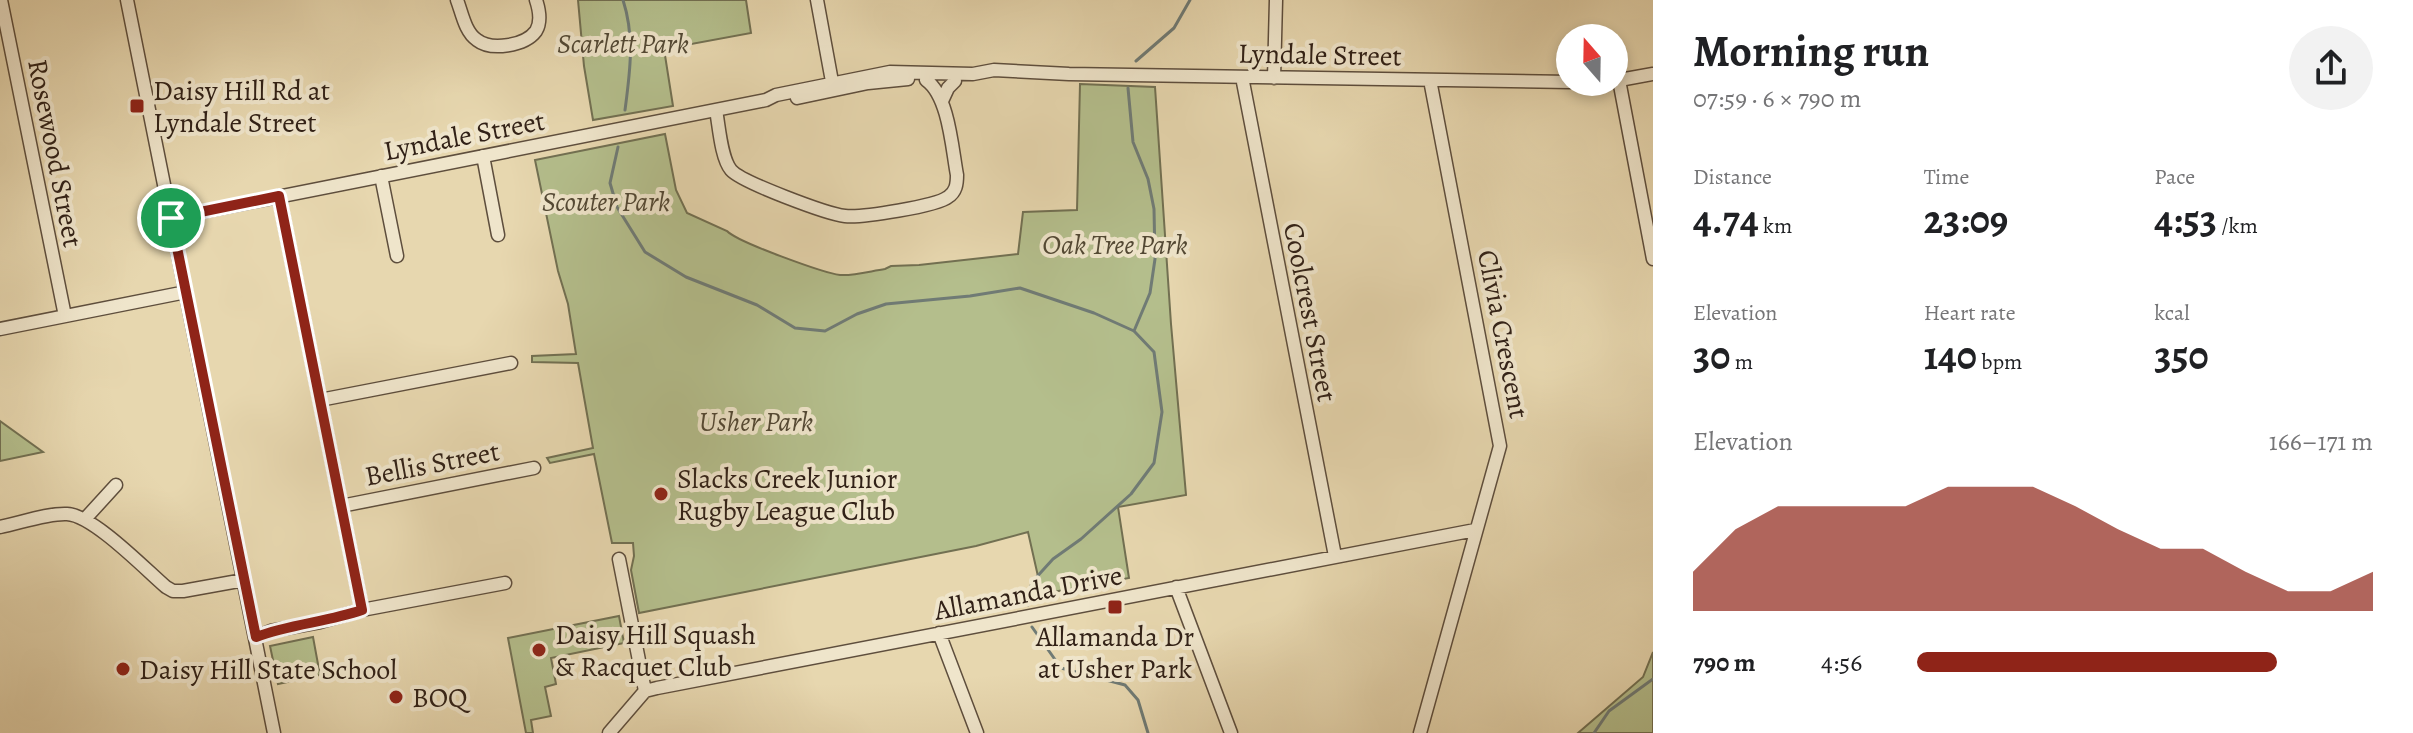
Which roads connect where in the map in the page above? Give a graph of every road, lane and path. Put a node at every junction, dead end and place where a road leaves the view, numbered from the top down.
1 (1, 0) edge
2 (127, 0) edge
3 (457, 0) edge
4 (536, 0) edge
5 (817, 0) edge
6 (1276, 0) edge
7 (1069, 74) junction
8 (1653, 74) edge
9 (1242, 77) junction
10 (1274, 78) junction
11 (1628, 79) edge
12 (926, 80) junction
13 (1430, 80) junction
14 (955, 81) junction
15 (1556, 82) edge
16 (833, 87) junction
17 (1619, 96) edge
18 (942, 101) junction
19 (716, 110) junction
20 (483, 156) junction
21 (381, 176) junction
22 (279, 196) junction
23 (171, 218) junction
24 (498, 235) dead end
25 (397, 256) dead end
26 (1653, 259) edge
27 (186, 292) junction
28 (65, 316) junction
29 (0, 329) edge
30 (511, 363) dead end
31 (320, 400) junction
32 (534, 468) dead end
33 (116, 485) dead end
34 (341, 506) junction
35 (85, 519) junction
36 (0, 527) edge
37 (1475, 530) junction
38 (1335, 556) junction
39 (619, 559) dead end
40 (244, 580) junction
41 (505, 583) dead end
42 (1176, 587) junction
43 (362, 610) junction
44 (939, 633) junction
45 (256, 637) junction
46 (645, 691) junction
47 (274, 733) edge
48 (609, 733) edge
49 (977, 733) edge
50 (1231, 733) edge
51 (1420, 733) edge

1 - 28 street, Rosewood Street
2 - 23 street
3 - 4 street
5 - 16 street
6 - 10 street
7 - 9 street, Lyndale Street
7 - 14 street, Lyndale Street
7 - 16 street, Lyndale Street
8 - 11 street
9 - 10 street, Lyndale Street
9 - 38 street, Coolcrest Street
10 - 13 street, Lyndale Street
12 - 14 street, Lyndale Street
12 - 16 street, Lyndale Street
12 - 18 street
13 - 15 street, Lyndale Street
13 - 37 street, Clivia Crescent
14 - 18 street
16 - 19 street, Lyndale Street
17 - 26 street
18 - 19 street
19 - 20 street, Lyndale Street
20 - 21 street, Lyndale Street
20 - 24 street
21 - 22 street, Lyndale Street
21 - 25 street
22 - 23 street, Lyndale Street
22 - 31 street
23 - 27 street
27 - 28 street
27 - 40 street
28 - 29 street
30 - 31 street
31 - 34 street
32 - 34 street, Bellis Street
33 - 35 street
34 - 43 street
35 - 36 street
35 - 40 street
37 - 38 street, Allamanda Drive
37 - 51 street, Clivia Crescent
38 - 42 street, Allamanda Drive
39 - 46 street
40 - 45 street
41 - 43 street
42 - 44 street, Allamanda Drive
42 - 50 street
43 - 45 street
44 - 46 street, Allamanda Drive
44 - 49 street
45 - 47 street
46 - 48 street

